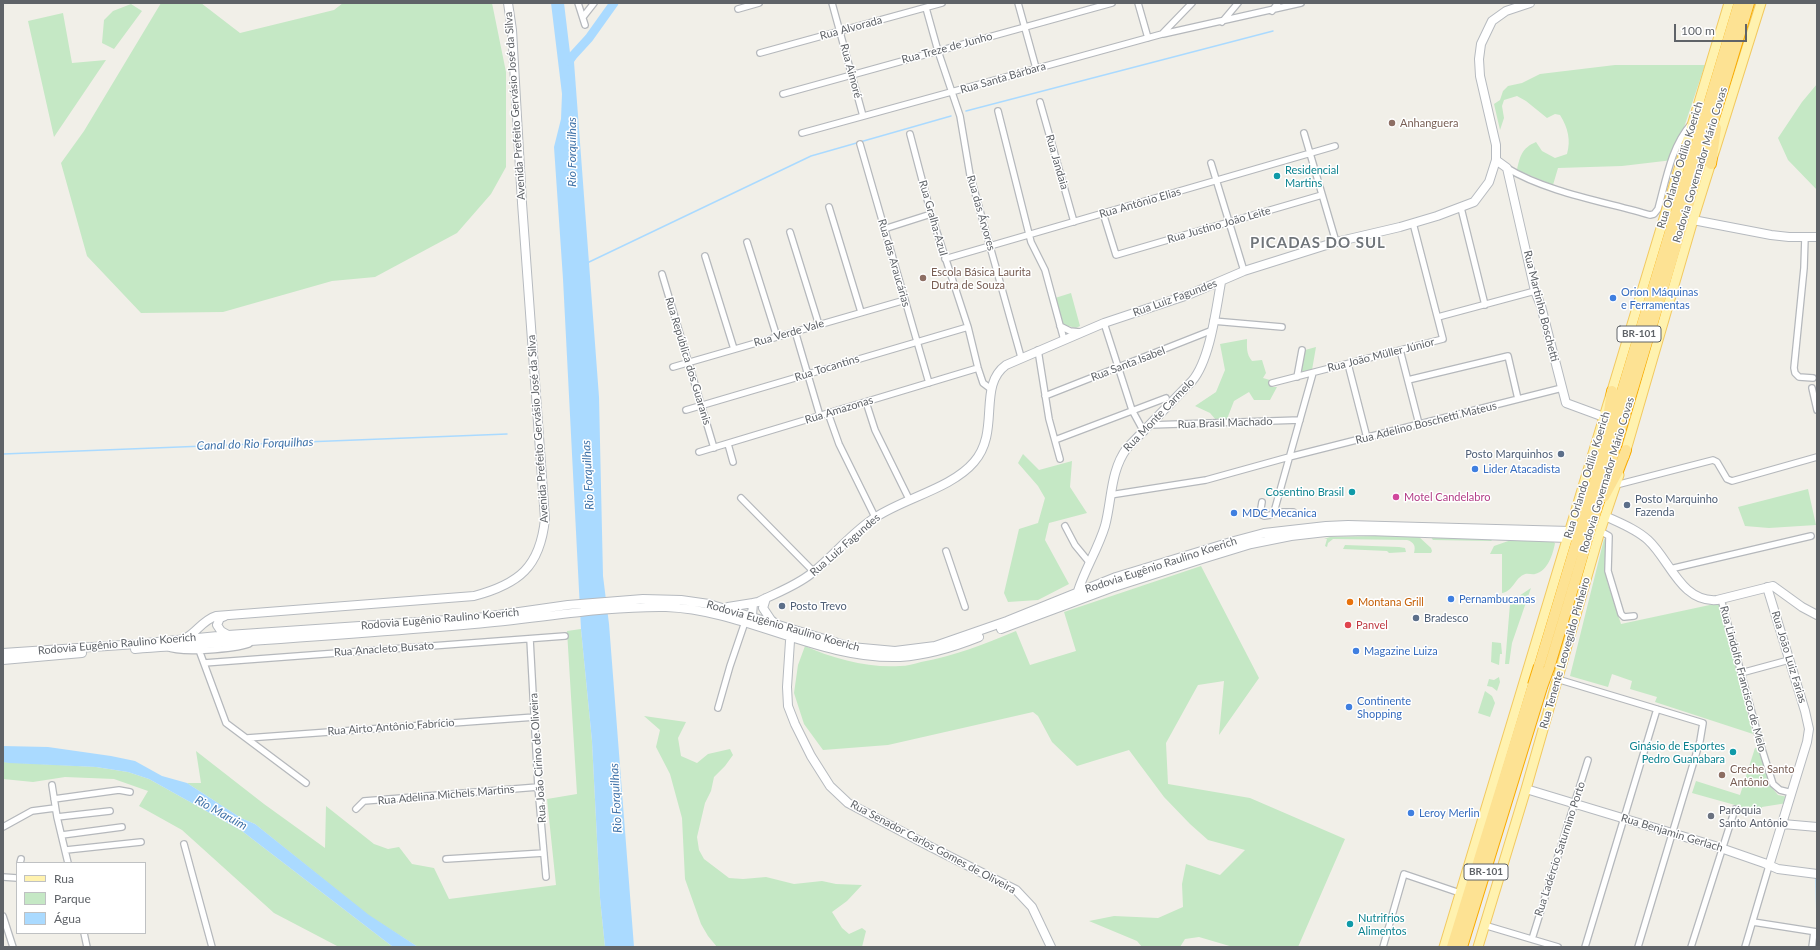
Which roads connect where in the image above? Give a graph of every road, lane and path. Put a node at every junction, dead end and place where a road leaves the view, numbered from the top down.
1 (508, 3) edge
2 (578, 3) edge
3 (594, 3) edge
4 (759, 3) edge
5 (832, 3) edge
6 (942, 3) edge
7 (1018, 3) edge
8 (1112, 3) edge
9 (1138, 3) edge
10 (1192, 3) edge
11 (1238, 3) edge
12 (1278, 3) edge
13 (1301, 3) edge
14 (1530, 3) edge
15 (1729, 3) edge
16 (1739, 3) edge
17 (1749, 3) edge
18 (1761, 3) edge
19 (926, 8) junction
20 (738, 9) dead end
21 (1271, 11) junction
22 (582, 17) junction
23 (1222, 22) junction
24 (585, 25) dead end
25 (1025, 27) junction
26 (840, 31) junction
27 (1162, 34) junction
28 (1148, 38) junction
29 (938, 51) junction
30 (760, 53) dead end
31 (1036, 68) junction
32 (852, 75) junction
33 (953, 92) junction
34 (782, 94) dead end
35 (1040, 102) dead end
36 (998, 111) dead end
37 (1716, 114) junction
38 (863, 116) junction
39 (1693, 122) junction
40 (802, 133) dead end
41 (1304, 133) dead end
42 (910, 134) dead end
43 (860, 144) dead end
44 (1335, 146) dead end
45 (1310, 153) junction
46 (1496, 160) junction
47 (1211, 163) dead end
48 (1711, 164) junction
49 (1507, 168) junction
50 (1216, 180) junction
51 (1322, 195) junction
52 (829, 207) dead end
53 (1461, 208) junction
54 (1103, 213) junction
55 (931, 214) junction
56 (1693, 220) junction
57 (1074, 222) junction
58 (1229, 222) junction
59 (1413, 223) junction
60 (884, 229) junction
61 (790, 232) dead end
62 (1030, 234) junction
63 (1805, 237) junction
64 (1817, 237) edge
65 (747, 242) dead end
66 (1336, 242) junction
67 (991, 246) junction
68 (705, 256) dead end
69 (945, 259) junction
70 (1244, 270) junction
71 (662, 274) dead end
72 (1220, 282) junction
73 (1536, 291) junction
74 (905, 300) junction
75 (1485, 305) junction
76 (861, 312) junction
77 (1438, 317) junction
78 (1213, 321) junction
79 (1104, 323) junction
80 (819, 325) junction
81 (968, 326) junction
82 (1060, 326) junction
83 (1282, 327) dead end
84 (796, 332) junction
85 (1080, 332) junction
86 (1210, 332) junction
87 (777, 337) junction
88 (1064, 340) junction
89 (917, 341) junction
90 (734, 350) junction
91 (1038, 350) junction
92 (1302, 350) dead end
93 (1400, 350) junction
94 (1021, 357) junction
95 (689, 363) junction
96 (1348, 364) junction
97 (672, 368) dead end
98 (978, 368) junction
99 (1118, 368) junction
100 (1313, 373) junction
101 (808, 374) junction
102 (1297, 377) junction
103 (1813, 378) dead end
104 (1408, 380) junction
105 (929, 383) junction
106 (1272, 383) dead end
107 (1562, 388) junction
108 (1812, 388) dead end
109 (991, 389) junction
110 (1612, 392) junction
111 (1045, 396) junction
112 (1166, 398) dead end
113 (1518, 399) junction
114 (866, 402) junction
115 (702, 405) junction
116 (686, 410) dead end
117 (1132, 410) junction
118 (1817, 410) edge
119 (828, 414) junction
120 (820, 416) junction
121 (1604, 417) junction
122 (1300, 420) junction
123 (1419, 424) junction
124 (1150, 425) junction
125 (1144, 432) junction
126 (1367, 438) junction
127 (1055, 440) junction
128 (728, 444) junction
129 (714, 448) junction
130 (1626, 450) junction
131 (699, 452) dead end
132 (1602, 456) junction
133 (1289, 457) junction
134 (1817, 458) edge
135 (1060, 459) dead end
136 (733, 462) dead end
137 (1616, 485) junction
138 (1110, 495) junction
139 (741, 498) dead end
140 (909, 499) junction
141 (1262, 502) dead end
142 (1274, 512) junction
143 (1293, 512) dead end
144 (1595, 515) junction
145 (1605, 516) junction
146 (875, 517) junction
147 (1065, 526) dead end
148 (1600, 531) junction
149 (1569, 534) junction
150 (1811, 536) dead end
151 (946, 551) dead end
152 (1089, 562) junction
153 (1670, 569) junction
154 (814, 572) junction
155 (1767, 587) junction
156 (1078, 592) junction
157 (1721, 599) junction
158 (760, 603) junction
159 (720, 607) junction
160 (965, 607) dead end
161 (569, 609) junction
162 (228, 615) junction
163 (1817, 615) edge
164 (1634, 616) dead end
165 (755, 618) junction
166 (745, 622) junction
167 (781, 626) junction
168 (792, 633) junction
169 (228, 635) junction
170 (565, 636) dead end
171 (184, 639) junction
172 (530, 639) junction
173 (253, 641) junction
174 (167, 647) junction
175 (199, 650) junction
176 (3, 653) edge
177 (3, 660) edge
178 (1790, 660) junction
179 (204, 663) junction
180 (1544, 667) junction
181 (1527, 670) junction
182 (1740, 673) junction
183 (1557, 679) junction
184 (1538, 686) junction
185 (718, 708) dead end
186 (1657, 709) junction
187 (535, 716) junction
188 (247, 738) junction
189 (1588, 760) dead end
190 (306, 783) dead end
191 (52, 785) dead end
192 (538, 787) junction
193 (1526, 789) junction
194 (130, 792) dead end
195 (1792, 793) junction
196 (54, 799) junction
197 (1574, 804) junction
198 (55, 808) junction
199 (1735, 809) dead end
200 (356, 810) dead end
201 (110, 811) dead end
202 (57, 818) junction
203 (1624, 819) junction
204 (1783, 824) junction
205 (3, 827) edge
206 (122, 827) dead end
207 (1817, 827) edge
208 (1673, 834) junction
209 (62, 835) junction
210 (141, 842) dead end
211 (184, 844) dead end
212 (1722, 849) junction
213 (66, 850) junction
214 (544, 853) junction
215 (446, 859) dead end
216 (68, 862) edge
217 (1769, 866) junction
218 (1815, 874) edge
219 (3, 877) edge
220 (546, 877) dead end
221 (16, 878) edge
222 (1460, 892) junction
223 (3, 916) edge
224 (1753, 922) junction
225 (1484, 925) junction
226 (1815, 932) edge
227 (84, 934) edge
228 (1532, 939) junction
229 (13, 947) edge
230 (87, 947) edge
231 (212, 947) edge
232 (1051, 947) edge
233 (1383, 947) edge
234 (1444, 947) edge
235 (1452, 947) edge
236 (1462, 947) edge
237 (1478, 947) edge
238 (1558, 947) edge
239 (1584, 947) edge
240 (1638, 947) edge
241 (1692, 947) edge
242 (1745, 947) edge
243 (1812, 947) edge

1 - 162 main road, Avenida Prefeito Gervásio José da Silva
2 - 22 street
3 - 22 street
4 - 20 street
5 - 26 street, Rua Aimoré
6 - 19 street, Rua Alvorada
7 - 25 street
8 - 25 street, Rua Treze de Junho
9 - 28 street
10 - 27 street, Rua Santa Bárbara
11 - 23 street
12 - 21 street
13 - 21 street
14 - 46 main road, Rua Luiz Fagundes
15 - 39 main road, Rua Orlando Odílio Koerich
16 - 132 highway, Rodovia Governador Mário Covas / BR-101
17 - 37 highway, Rodovia Governador Mário Covas / BR-101
18 - 48 main road, Rua Tenente Leovegildo Pinheiro
19 - 26 street, Rua Alvorada
19 - 29 street, Rua das Árvores
21 - 23 street
22 - 24 street
23 - 27 street
25 - 29 street, Rua Treze de Junho
25 - 31 street
26 - 30 street, Rua Alvorada
26 - 32 street, Rua Aimoré
27 - 28 street, Rua Santa Bárbara
28 - 31 street, Rua Santa Bárbara
29 - 32 street, Rua Treze de Junho
29 - 33 street, Rua das Árvores
31 - 33 street, Rua Santa Bárbara
32 - 34 street, Rua Treze de Junho
32 - 38 street, Rua Aimoré
33 - 38 street, Rua Santa Bárbara
33 - 67 street, Rua das Árvores
35 - 57 street, Rua Jandaia
36 - 62 street
37 - 48 highway
37 - 144 highway, Rodovia Governador Mário Covas / BR-101
38 - 40 street, Rua Santa Bárbara
39 - 49 street
39 - 110 main road, Rua Orlando Odílio Koerich
41 - 45 street
42 - 55 street, Rua Gralha-Azul
43 - 60 street, Rua das Araucárias
44 - 45 street, Rua Antônio Elias
45 - 50 street, Rua Antônio Elias
45 - 51 street
46 - 49 main road
46 - 53 main road, Rua Luiz Fagundes
47 - 50 street
48 - 56 main road, Rua Tenente Leovegildo Pinheiro
49 - 73 main road, Rua Martinho Boschetti
50 - 54 street, Rua Antônio Elias
50 - 58 street
51 - 58 street, Rua Justino João Leite
51 - 66 street
52 - 76 street
53 - 59 main road, Rua Luiz Fagundes
53 - 75 street
54 - 57 street, Rua Antônio Elias
54 - 58 street, Rua Justino João Leite
55 - 60 street
55 - 69 street, Rua Gralha-Azul
56 - 63 main road
56 - 130 main road, Rua Tenente Leovegildo Pinheiro
57 - 62 street, Rua Antônio Elias
58 - 70 street
59 - 66 main road, Rua Luiz Fagundes
59 - 77 street, Rua João Müller Júnior
60 - 74 street, Rua das Araucárias
61 - 80 street
62 - 67 street, Rua Antônio Elias
62 - 82 street
63 - 64 main road
63 - 103 street
65 - 87 street
66 - 70 main road, Rua Luiz Fagundes
67 - 69 street, Rua Antônio Elias
67 - 94 street, Rua das Árvores
68 - 90 street
69 - 81 street, Rua Gralha-Azul
70 - 72 main road, Rua Luiz Fagundes
71 - 95 street, Rua República dos Guaranis
72 - 78 main road, Rua Monte Carmelo
72 - 79 main road, Rua Luiz Fagundes
73 - 75 street
73 - 107 main road, Rua Martinho Boschetti
74 - 76 street, Rua Verde Vale
74 - 89 street, Rua das Araucárias
75 - 77 street
76 - 80 street, Rua Verde Vale
77 - 93 street, Rua João Müller Júnior
78 - 83 street
78 - 86 main road, Rua Monte Carmelo
79 - 85 main road, Rua Luiz Fagundes
79 - 99 street
80 - 84 street, Rua Verde Vale
81 - 89 street, Rua Tocantins
81 - 98 street, Rua Gralha-Azul
82 - 85 street
82 - 88 street
84 - 87 street, Rua Verde Vale
84 - 101 street
85 - 88 main road, Rua Luiz Fagundes
86 - 99 street, Rua Santa Isabel
86 - 124 main road, Rua Monte Carmelo
87 - 90 street, Rua Verde Vale
88 - 91 main road, Rua Luiz Fagundes
89 - 101 street, Rua Tocantins
89 - 105 street, Rua das Araucárias
90 - 95 street, Rua Verde Vale
91 - 94 main road, Rua Luiz Fagundes
91 - 111 street
92 - 102 street
93 - 96 street, Rua João Müller Júnior
93 - 104 street
94 - 109 main road, Rua Luiz Fagundes
95 - 97 street, Rua Verde Vale
95 - 115 street, Rua República dos Guaranis
96 - 100 street, Rua João Müller Júnior
96 - 126 street
98 - 105 street, Rua Amazonas
98 - 109 street, Rua Gralha-Azul
99 - 111 street, Rua Santa Isabel
99 - 117 street
100 - 102 street, Rua João Müller Júnior
100 - 122 street
101 - 115 street, Rua Tocantins
101 - 120 street
102 - 106 street, Rua João Müller Júnior
104 - 113 street
104 - 123 street
105 - 114 street, Rua Amazonas
107 - 113 street, Rua Adelino Boschetti Mateus
107 - 121 main road, Rua Martinho Boschetti
108 - 118 street
109 - 140 main road, Rua Luiz Fagundes
110 - 121 main road, Rua Orlando Odílio Koerich
110 - 132 highway
111 - 127 street
112 - 117 street
113 - 123 street, Rua Adelino Boschetti Mateus
114 - 119 street, Rua Amazonas
114 - 140 street
115 - 116 street, Rua Tocantins
115 - 129 street, Rua República dos Guaranis
117 - 125 street
117 - 127 street
119 - 120 street, Rua Amazonas
119 - 146 street
120 - 128 street, Rua Amazonas
121 - 149 main road, Rua Orlando Odílio Koerich
122 - 124 street, Rua Brasil Machado
122 - 133 street
123 - 126 street, Rua Adelino Boschetti Mateus
124 - 125 main road, Rua Monte Carmelo
125 - 138 main road, Rua Monte Carmelo
126 - 133 street, Rua Adelino Boschetti Mateus
127 - 135 street
128 - 129 street, Rua Amazonas
128 - 136 street
129 - 131 street, Rua Amazonas
130 - 137 main road, Rua Tenente Leovegildo Pinheiro
130 - 144 highway
132 - 180 highway, Rodovia Governador Mário Covas / BR-101
133 - 138 street, Rua Adelino Boschetti Mateus
133 - 142 street
134 - 137 street
137 - 145 main road, Rua Tenente Leovegildo Pinheiro
138 - 152 main road, Rua Monte Carmelo
139 - 154 street
140 - 146 main road, Rua Luiz Fagundes
141 - 142 street
142 - 143 street
144 - 180 highway, Rodovia Governador Mário Covas / BR-101
145 - 148 main road, Rua Tenente Leovegildo Pinheiro
145 - 153 main road
146 - 154 main road, Rua Luiz Fagundes
147 - 152 street
148 - 164 street
148 - 183 main road, Rua Tenente Leovegildo Pinheiro
149 - 156 main road, Rodovia Eugênio Raulino Koerich
149 - 168 main road, Rodovia Eugênio Raulino Koerich
149 - 181 main road, Rua Orlando Odílio Koerich
150 - 153 street
151 - 160 street
152 - 156 main road, Rua Monte Carmelo
153 - 157 main road
154 - 158 main road, Rua Luiz Fagundes
155 - 157 main road
155 - 163 main road
155 - 178 main road, Rua João Luiz Farias
156 - 168 main road, Rodovia Eugênio Raulino Koerich
157 - 182 street, Rua Lindolfo Francisco de Melo
158 - 159 main road, Rua Luiz Fagundes
158 - 165 main road
158 - 165 main road
158 - 167 main road
159 - 161 main road, Rodovia Eugênio Raulino Koerich
159 - 165 main road, Rodovia Eugênio Raulino Koerich
161 - 166 main road, Rodovia Eugênio Raulino Koerich
161 - 169 main road, Rodovia Eugênio Raulino Koerich
161 - 173 main road, Rodovia Eugênio Raulino Koerich
162 - 169 main road
162 - 171 main road, Avenida Prefeito Gervásio José da Silva
165 - 166 main road
165 - 167 main road, Rodovia Eugênio Raulino Koerich
166 - 168 main road, Rodovia Eugênio Raulino Koerich
166 - 185 street
167 - 168 main road, Rodovia Eugênio Raulino Koerich
168 - 232 main road, Rua Senador Carlos Gomes de Oliveira
169 - 171 main road, Rodovia Eugênio Raulino Koerich
170 - 172 street, Rua Anacleto Busato
171 - 176 main road, Rodovia Eugênio Raulino Koerich
172 - 179 street, Rua Anacleto Busato
172 - 187 street, Rua João Cirino de Oliveira
173 - 174 main road, Rodovia Eugênio Raulino Koerich
173 - 175 street
174 - 175 street
174 - 177 main road, Rodovia Eugênio Raulino Koerich
175 - 179 street
178 - 182 street
178 - 195 main road, Rua João Luiz Farias
179 - 188 street
180 - 184 highway, Rodovia Governador Mário Covas / BR-101, bridge
181 - 183 main road
181 - 222 main road, Rua Orlando Odílio Koerich
182 - 195 street, Rua Lindolfo Francisco de Melo
183 - 186 street
183 - 193 main road, Rua Tenente Leovegildo Pinheiro
184 - 235 highway, Rodovia Governador Mário Covas / BR-101
184 - 236 highway, Rodovia Governador Mário Covas / BR-101
186 - 203 street
186 - 208 street
187 - 188 street, Rua Airto Antônio Fabrício
187 - 192 street, Rua João Cirino de Oliveira
188 - 190 street
189 - 197 street, Rua Ladércio Saturnino Porto
191 - 196 street
192 - 200 street, Rua Adelina Michels Martins
192 - 214 street, Rua João Cirino de Oliveira
193 - 197 main road, Rua Benjamin Gerlach
193 - 225 main road, Rua Tenente Leovegildo Pinheiro
194 - 196 street
195 - 204 main road, Rua João Luiz Farias
196 - 198 street
197 - 203 main road, Rua Benjamin Gerlach
197 - 228 street, Rua Ladércio Saturnino Porto
198 - 202 street
198 - 205 street
199 - 212 street
201 - 202 street
202 - 209 street
203 - 208 main road, Rua Benjamin Gerlach
203 - 239 street
204 - 207 main road
204 - 217 main road, Rua João Luiz Farias
206 - 209 street
208 - 212 main road, Rua Benjamin Gerlach
208 - 240 street
209 - 213 street
210 - 213 street
211 - 231 street
212 - 217 main road, Rua Benjamin Gerlach
212 - 241 street
213 - 216 street
214 - 215 street
214 - 220 street, Rua João Cirino de Oliveira
217 - 218 main road, Rua Benjamin Gerlach
217 - 224 street
219 - 221 street
222 - 233 street
222 - 234 main road, Rua Orlando Odílio Koerich
223 - 229 street
224 - 226 street
224 - 242 street
225 - 228 street
225 - 237 main road, Rua Tenente Leovegildo Pinheiro
226 - 243 street
227 - 230 street
228 - 238 street

